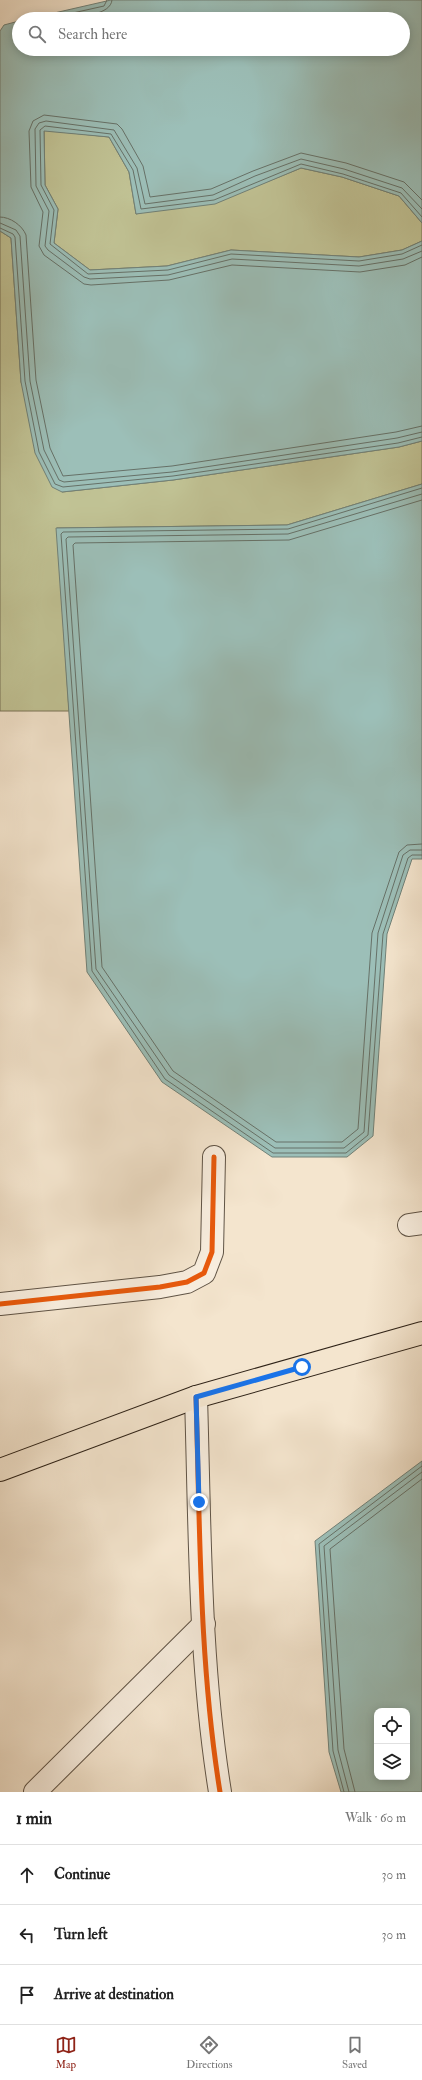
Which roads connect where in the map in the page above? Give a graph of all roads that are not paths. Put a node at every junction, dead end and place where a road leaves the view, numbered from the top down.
1 (214, 1157) dead end
2 (0, 1304) edge
3 (422, 1333) edge
4 (196, 1397) junction
5 (0, 1470) edge
6 (204, 1624) junction
7 (35, 1792) edge
8 (220, 1792) edge

1 - 2 street
3 - 4 main road
4 - 5 main road
4 - 6 street
6 - 7 street
6 - 8 street

